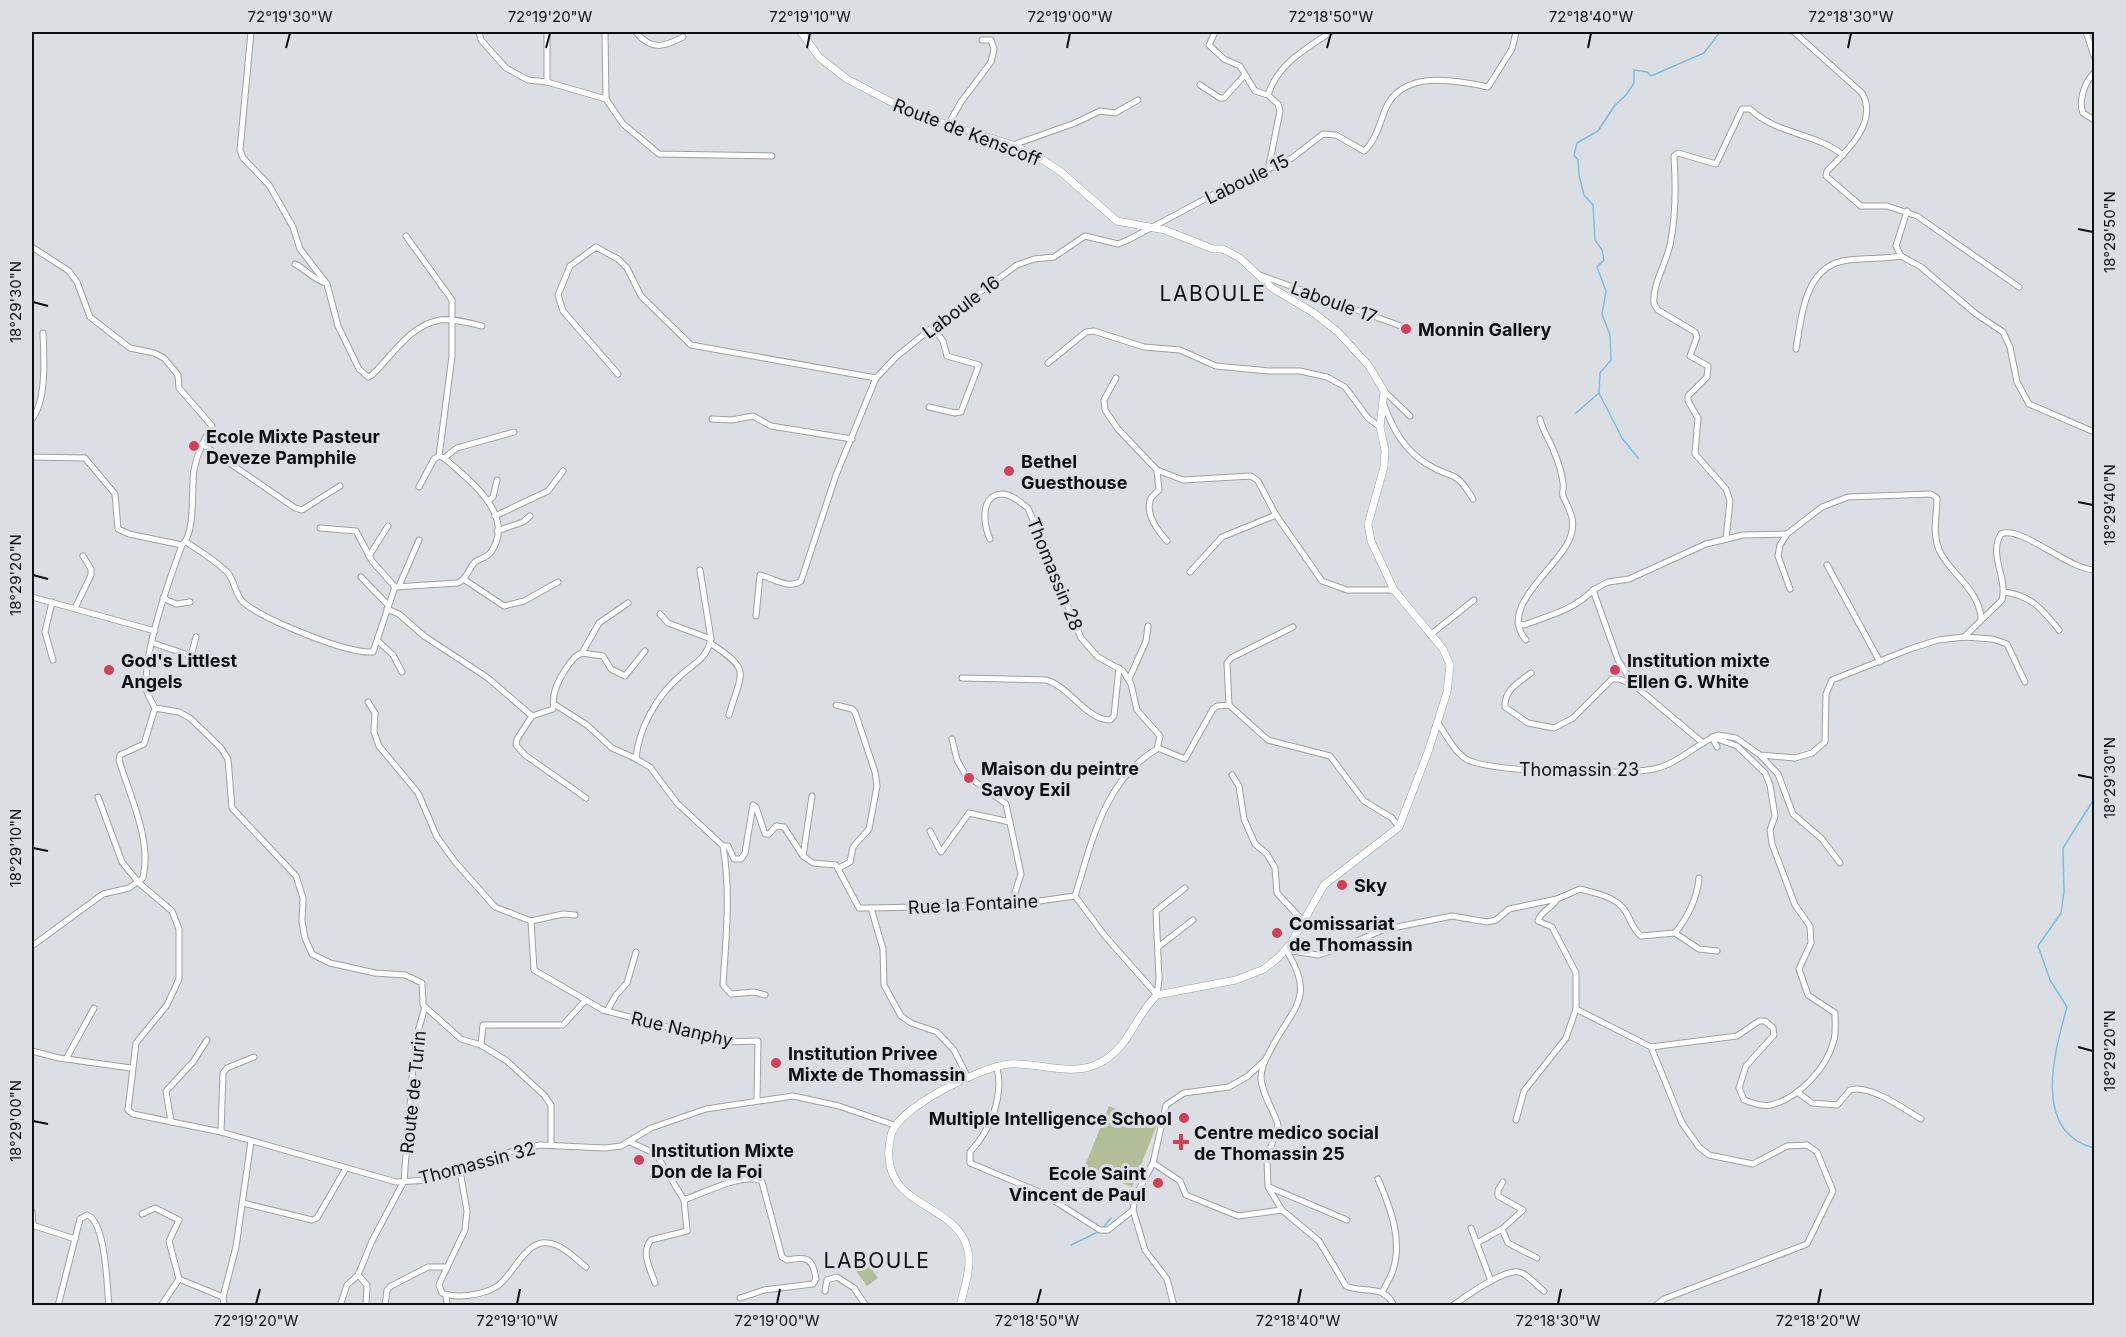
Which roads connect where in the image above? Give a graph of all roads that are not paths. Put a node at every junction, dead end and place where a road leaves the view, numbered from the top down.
1 (251, 32) edge
2 (479, 32) edge
3 (546, 32) edge
4 (605, 32) edge
5 (636, 32) edge
6 (801, 32) edge
7 (1215, 32) edge
8 (1331, 32) edge
9 (1516, 32) edge
10 (1794, 32) edge
11 (2086, 32) edge
12 (683, 37) dead end
13 (982, 40) dead end
14 (2094, 56) edge
15 (2094, 73) edge
16 (1244, 76) junction
17 (547, 82) junction
18 (1200, 85) dead end
19 (1268, 95) junction
20 (606, 99) junction
21 (1138, 100) dead end
22 (2094, 120) edge
23 (948, 125) junction
24 (1012, 145) junction
25 (1843, 155) junction
26 (772, 156) dead end
27 (1268, 171) junction
28 (1907, 211) junction
29 (1150, 227) junction
30 (406, 236) dead end
31 (32, 247) edge
32 (1901, 256) junction
33 (295, 264) dead end
34 (1259, 275) junction
35 (327, 284) junction
36 (2019, 286) dead end
37 (451, 320) junction
38 (482, 326) dead end
39 (933, 327) junction
40 (1409, 329) dead end
41 (43, 333) dead end
42 (1796, 349) dead end
43 (1048, 363) dead end
44 (618, 374) dead end
45 (876, 378) junction
46 (1116, 378) dead end
47 (1384, 392) junction
48 (1383, 405) junction
49 (929, 407) dead end
50 (1410, 416) dead end
51 (32, 419) edge
52 (712, 419) dead end
53 (1539, 419) dead end
54 (1380, 427) junction
55 (514, 432) dead end
56 (2094, 432) edge
57 (852, 439) junction
58 (202, 444) junction
59 (32, 457) edge
60 (441, 457) junction
61 (1157, 470) junction
62 (563, 471) dead end
63 (497, 480) dead end
64 (340, 486) dead end
65 (419, 487) dead end
66 (1473, 499) dead end
67 (489, 501) junction
68 (1276, 515) junction
69 (495, 516) junction
70 (530, 516) dead end
71 (388, 526) dead end
72 (320, 528) dead end
73 (497, 531) junction
74 (1787, 534) junction
75 (990, 539) dead end
76 (1726, 539) junction
77 (419, 540) dead end
78 (1167, 541) dead end
79 (184, 543) junction
80 (369, 555) junction
81 (83, 556) dead end
82 (1827, 565) dead end
83 (700, 570) dead end
84 (2094, 570) edge
85 (1190, 572) dead end
86 (361, 578) dead end
87 (465, 580) junction
88 (558, 582) dead end
89 (397, 586) junction
90 (1790, 589) dead end
91 (1394, 590) junction
92 (1593, 590) junction
93 (2004, 592) junction
94 (32, 597) edge
95 (163, 598) junction
96 (1474, 600) dead end
97 (52, 602) junction
98 (190, 602) dead end
99 (628, 603) dead end
100 (388, 607) junction
101 (75, 608) junction
102 (660, 614) dead end
103 (756, 616) dead end
104 (1981, 618) junction
105 (1518, 624) junction
106 (1148, 626) dead end
107 (1293, 627) dead end
108 (2059, 630) dead end
109 (155, 631) junction
110 (1431, 636) junction
111 (196, 637) dead end
112 (1964, 637) junction
113 (1526, 640) dead end
114 (378, 641) junction
115 (711, 641) junction
116 (153, 643) junction
117 (645, 651) dead end
118 (582, 653) junction
119 (208, 654) dead end
120 (191, 656) junction
121 (53, 660) dead end
122 (1880, 662) junction
123 (1119, 668) junction
124 (402, 672) dead end
125 (1531, 673) dead end
126 (962, 678) dead end
127 (1129, 680) junction
128 (2025, 682) dead end
129 (1634, 686) junction
130 (368, 702) dead end
131 (554, 704) junction
132 (836, 705) dead end
133 (1230, 705) junction
134 (155, 708) junction
135 (729, 715) dead end
136 (532, 716) junction
137 (1438, 723) junction
138 (1712, 737) junction
139 (952, 739) dead end
140 (1703, 742) junction
141 (1718, 747) dead end
142 (1158, 748) junction
143 (1760, 755) junction
144 (637, 759) junction
145 (1232, 775) dead end
146 (812, 796) dead end
147 (98, 798) dead end
148 (586, 798) dead end
149 (1010, 822) junction
150 (1399, 827) junction
151 (930, 831) dead end
152 (723, 846) junction
153 (803, 856) junction
154 (1840, 863) dead end
155 (839, 868) junction
156 (1700, 878) dead end
157 (139, 883) junction
158 (1185, 888) dead end
159 (1075, 896) junction
160 (1557, 899) junction
161 (1011, 905) junction
162 (871, 908) junction
163 (575, 915) dead end
164 (1193, 920) dead end
165 (531, 921) junction
166 (1303, 921) junction
167 (1675, 933) junction
168 (32, 946) edge
169 (1158, 947) junction
170 (1286, 950) junction
171 (1717, 951) dead end
172 (636, 952) dead end
173 (765, 995) dead end
174 (1157, 995) junction
175 (584, 1002) junction
176 (425, 1007) junction
177 (94, 1008) dead end
178 (1576, 1009) junction
179 (607, 1011) junction
180 (207, 1040) dead end
181 (481, 1045) junction
182 (1651, 1047) junction
183 (32, 1051) edge
184 (254, 1057) dead end
185 (66, 1059) junction
186 (1266, 1059) junction
187 (131, 1068) junction
188 (997, 1068) junction
189 (968, 1078) junction
190 (1797, 1092) junction
191 (757, 1100) junction
192 (1920, 1119) dead end
193 (1516, 1120) dead end
194 (171, 1122) junction
195 (894, 1125) junction
196 (221, 1132) junction
197 (251, 1141) junction
198 (630, 1142) junction
199 (551, 1145) junction
200 (1153, 1163) junction
201 (346, 1168) junction
202 (460, 1171) junction
203 (1378, 1179) dead end
204 (404, 1181) junction
205 (1503, 1182) dead end
206 (1268, 1187) junction
207 (684, 1200) junction
208 (243, 1203) junction
209 (1133, 1210) junction
210 (1282, 1210) junction
211 (32, 1212) edge
212 (142, 1214) dead end
213 (1347, 1220) dead end
214 (32, 1225) edge
215 (1471, 1228) dead end
216 (1502, 1229) junction
217 (75, 1239) junction
218 (1477, 1243) junction
219 (1537, 1258) dead end
220 (447, 1267) junction
221 (586, 1267) dead end
222 (358, 1275) junction
223 (179, 1279) junction
224 (1491, 1281) junction
225 (656, 1283) dead end
226 (825, 1291) dead end
227 (1383, 1291) junction
228 (1544, 1292) dead end
229 (446, 1295) junction
230 (223, 1297) junction
231 (740, 1298) dead end
232 (58, 1305) edge
233 (109, 1305) edge
234 (161, 1305) edge
235 (224, 1305) edge
236 (340, 1305) edge
237 (366, 1305) edge
238 (385, 1305) edge
239 (447, 1305) edge
240 (867, 1305) edge
241 (960, 1305) edge
242 (1174, 1305) edge
243 (1394, 1305) edge
244 (1452, 1305) edge
245 (1655, 1305) edge

1 - 35 street
2 - 17 street
3 - 17 street
4 - 20 street
5 - 12 street
6 - 23 main road, Route de Kenscoff
7 - 16 street
8 - 19 street
9 - 27 street, Laboule 15
10 - 25 street
11 - 14 street
13 - 23 street
15 - 22 street
16 - 18 street
16 - 19 street
17 - 20 street
19 - 27 street
20 - 26 street
21 - 24 street
23 - 24 main road, Route de Kenscoff
24 - 29 main road, Route de Kenscoff
25 - 28 street
25 - 76 street
27 - 29 street, Laboule 15
28 - 32 street
28 - 36 street
29 - 34 main road, Route de Kenscoff
29 - 39 street, Laboule 16
30 - 37 street
31 - 58 street
32 - 42 street
32 - 56 street
33 - 35 street
34 - 40 street, Laboule 17
34 - 47 main road, Route de Kenscoff
35 - 37 street
37 - 38 street
37 - 60 street
39 - 45 street, Laboule 16
39 - 49 street
41 - 51 street
43 - 54 street
44 - 45 street
45 - 57 street, Laboule 16
46 - 61 street
47 - 48 main road
47 - 50 street
48 - 54 main road
48 - 66 street
52 - 57 street
53 - 105 street
54 - 91 main road
55 - 60 street
57 - 103 street, Laboule 16
58 - 64 street
58 - 79 street
59 - 79 street
60 - 65 street
60 - 67 street
61 - 68 street
61 - 78 street
62 - 69 street
63 - 67 street
67 - 69 street
68 - 85 street
68 - 91 street
69 - 73 street
70 - 73 street
71 - 80 street
72 - 80 street
73 - 87 street
74 - 76 street
74 - 90 street
74 - 104 street
75 - 123 street, Thomassin 28
76 - 92 street
77 - 89 street
79 - 95 street
79 - 114 street
80 - 89 street
81 - 101 street
82 - 122 street
83 - 115 street
84 - 93 street
86 - 100 street
87 - 88 street
87 - 89 street
89 - 100 street
91 - 110 main road
92 - 105 street
92 - 129 street
93 - 104 street
93 - 108 street
94 - 97 street
95 - 98 street
95 - 109 street
96 - 110 street
97 - 101 street
97 - 121 street
99 - 118 street
100 - 114 street
100 - 136 street
101 - 109 street
102 - 115 street
104 - 112 street
105 - 113 street
106 - 127 street
107 - 133 street
109 - 116 street
110 - 137 main road
111 - 120 street
112 - 122 street
112 - 128 street
114 - 124 street
115 - 135 street
115 - 144 street
116 - 120 street
116 - 134 street
117 - 118 street
118 - 131 street
119 - 120 street
122 - 143 street
123 - 126 street
123 - 127 street, Thomassin 28
125 - 129 street
127 - 142 street, Thomassin 28
129 - 140 street
130 - 165 street
131 - 136 street
131 - 144 street
132 - 155 street
133 - 142 street
133 - 150 street
134 - 157 street
134 - 176 street
136 - 148 street
137 - 140 street, Thomassin 23
137 - 150 main road
138 - 140 street, Thomassin 23
138 - 141 street
138 - 143 street
138 - 190 street
139 - 149 street
142 - 159 street
143 - 154 street
144 - 152 street
145 - 166 street
146 - 153 street
147 - 157 street
149 - 151 street
149 - 161 street
150 - 166 main road
152 - 153 street
152 - 173 street
153 - 155 street
155 - 162 street
156 - 167 street
157 - 168 street
157 - 187 street
158 - 169 street
159 - 161 street, Rue la Fontaine
159 - 174 street
160 - 167 street
160 - 170 street
160 - 178 street
161 - 162 street, Rue la Fontaine
162 - 189 street
163 - 165 street
164 - 169 street
165 - 175 street, Rue Nanphy
166 - 170 main road
167 - 171 street
169 - 174 street
170 - 174 main road
170 - 186 street
172 - 179 street
174 - 188 main road
175 - 179 street, Rue Nanphy
175 - 181 street
176 - 181 street
176 - 204 street, Route de Turin
177 - 185 street
178 - 182 street
178 - 193 street
179 - 191 street, Rue Nanphy
180 - 194 street
181 - 199 street
182 - 190 street
182 - 245 street
183 - 185 street
184 - 196 street
185 - 187 street
186 - 200 street
186 - 206 street
187 - 194 street, Thomassin 32
188 - 189 main road
188 - 209 street
189 - 195 main road
190 - 192 street
191 - 195 street, Thomassin 32
191 - 198 street, Thomassin 32
194 - 196 street, Thomassin 32
195 - 241 main road
196 - 197 street, Thomassin 32
197 - 201 street, Thomassin 32
197 - 208 street
198 - 199 street, Thomassin 32
198 - 207 street
199 - 202 street, Thomassin 32
200 - 209 street
200 - 210 street
201 - 204 street, Thomassin 32
201 - 208 street
202 - 204 street, Thomassin 32
202 - 220 street
203 - 227 street
204 - 222 street, Route de Turin
205 - 216 street
206 - 210 street
206 - 213 street
207 - 225 street
207 - 231 street
208 - 230 street
209 - 242 street
210 - 227 street
211 - 214 street
212 - 223 street
214 - 217 street
215 - 218 street
216 - 218 street
216 - 219 street
217 - 232 street
217 - 233 street
218 - 224 street
220 - 229 street
220 - 238 street
221 - 229 street
222 - 236 street, Route de Turin
222 - 237 street
223 - 230 street
223 - 234 street
224 - 228 street
224 - 244 street
226 - 240 street
227 - 243 street
229 - 239 street
230 - 235 street

